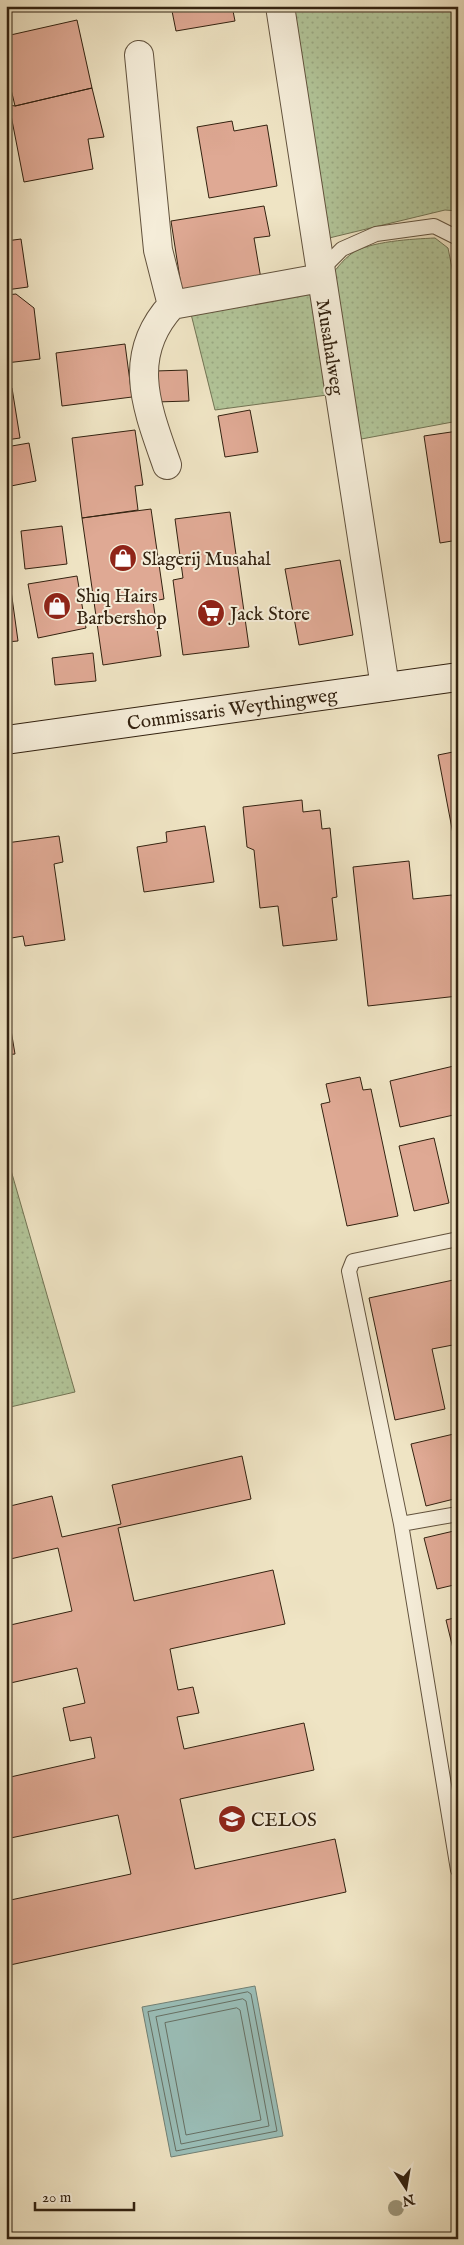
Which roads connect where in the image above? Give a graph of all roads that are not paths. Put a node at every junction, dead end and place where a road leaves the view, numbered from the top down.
1 (280, 6) edge
2 (139, 55) dead end
3 (458, 238) edge
4 (321, 278) junction
5 (172, 305) junction
6 (168, 465) dead end
7 (458, 677) edge
8 (385, 687) junction
9 (6, 740) edge
10 (458, 1239) edge
11 (458, 1514) edge
12 (401, 1524) junction
13 (458, 1870) edge

1 - 4 street, Musahalweg
2 - 5 street
3 - 4 lane
4 - 5 street
4 - 8 street, Musahalweg
5 - 6 street
7 - 8 street, Commissaris Weythingweg
8 - 9 street, Commissaris Weythingweg
10 - 12 lane
11 - 12 lane
12 - 13 lane

